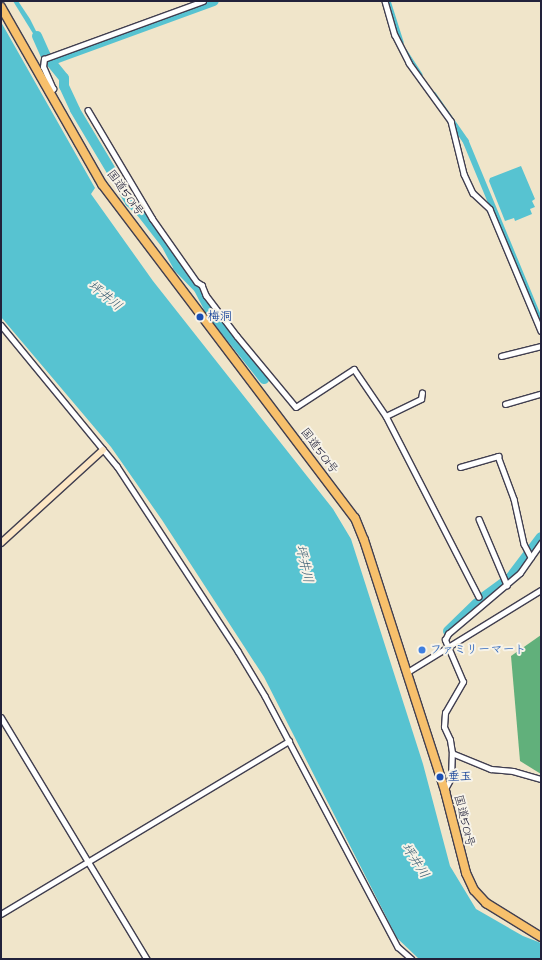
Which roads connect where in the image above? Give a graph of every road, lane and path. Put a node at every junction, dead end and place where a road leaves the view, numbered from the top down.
1 (203, 1) edge
2 (385, 1) edge
3 (1, 7) edge
4 (49, 93) junction
5 (88, 110) dead end
6 (1, 325) edge
7 (541, 331) edge
8 (541, 346) edge
9 (501, 356) dead end
10 (422, 393) dead end
11 (541, 394) edge
12 (505, 404) dead end
13 (386, 416) junction
14 (103, 450) junction
15 (460, 468) dead end
16 (479, 519) dead end
17 (1, 543) edge
18 (541, 543) edge
19 (530, 555) junction
20 (505, 582) junction
21 (541, 590) edge
22 (479, 597) dead end
23 (448, 649) junction
24 (406, 673) junction
25 (1, 717) edge
26 (289, 741) junction
27 (452, 753) junction
28 (541, 779) edge
29 (444, 791) junction
30 (87, 862) junction
31 (1, 914) edge
32 (541, 936) edge
33 (147, 959) edge
34 (412, 959) edge

1 - 4 street
2 - 7 street
3 - 4 highway, 国道501号
4 - 24 highway, 国道501号
5 - 13 street
6 - 14 street
8 - 9 street
10 - 13 street
11 - 12 street
13 - 22 street
14 - 17 street
14 - 26 street
15 - 19 street
16 - 20 street
18 - 19 street
19 - 20 street
20 - 23 street
21 - 23 street
23 - 24 street
23 - 27 street
24 - 29 highway, 国道501号
25 - 30 street
26 - 30 street
26 - 34 street
27 - 28 street
27 - 29 street
29 - 32 highway, 国道501号
30 - 31 street
30 - 33 street

